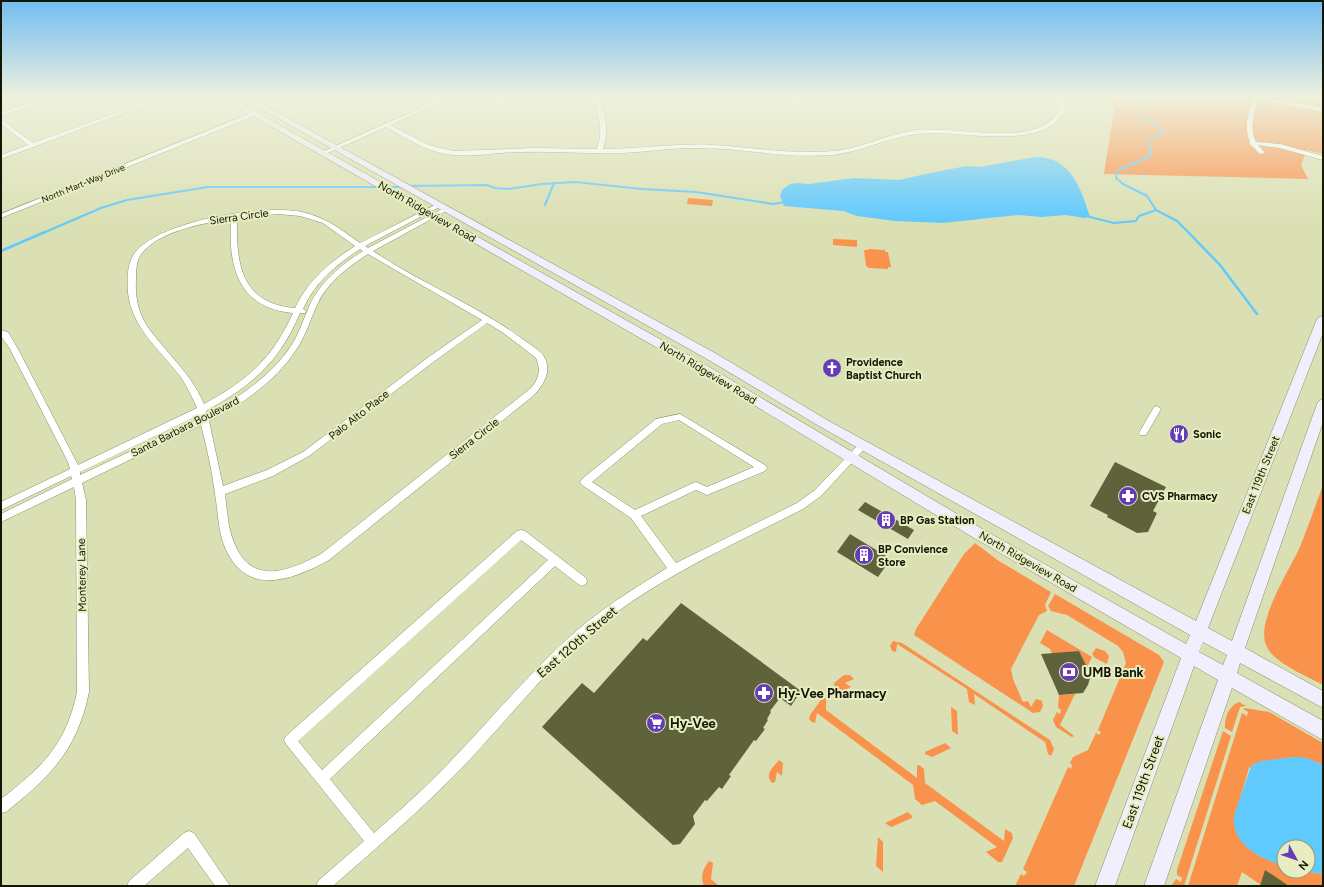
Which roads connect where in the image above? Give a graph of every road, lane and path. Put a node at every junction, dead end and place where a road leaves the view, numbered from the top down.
1 (23, 138) edge
2 (50, 138) edge
3 (193, 138) edge
4 (298, 138) edge
5 (319, 138) edge
6 (357, 138) edge
7 (412, 138) edge
8 (604, 138) edge
9 (889, 138) edge
10 (1251, 138) edge
11 (1252, 143) junction
12 (32, 145) junction
13 (336, 148) junction
14 (600, 151) junction
15 (324, 153) junction
16 (1262, 153) dead end
17 (1, 157) edge
18 (1323, 158) edge
19 (398, 189) junction
20 (436, 210) junction
21 (1, 216) edge
22 (234, 217) junction
23 (365, 249) junction
24 (297, 311) junction
25 (310, 311) junction
26 (1323, 319) edge
27 (487, 320) junction
28 (1, 333) edge
29 (1323, 404) edge
30 (1156, 409) dead end
31 (201, 410) junction
32 (204, 420) junction
33 (1143, 433) dead end
34 (864, 444) junction
35 (852, 458) junction
36 (76, 476) junction
37 (219, 492) junction
38 (1, 506) edge
39 (634, 515) junction
40 (1, 518) edge
41 (555, 560) junction
42 (674, 569) junction
43 (582, 581) dead end
44 (1200, 631) junction
45 (1235, 650) junction
46 (1190, 655) junction
47 (1226, 676) junction
48 (1323, 700) edge
49 (1323, 731) edge
50 (322, 778) junction
51 (1, 807) edge
52 (373, 842) junction
53 (134, 886) edge
54 (223, 886) edge
55 (323, 886) edge
56 (1105, 886) edge
57 (1154, 886) edge

1 - 12 street
2 - 12 street
3 - 21 street, North Mart-Way Drive
4 - 15 main road, North Ridgeview Road
5 - 13 main road, North Ridgeview Road
6 - 13 street
7 - 14 street
8 - 14 street
9 - 14 street
10 - 11 street
11 - 16 street
11 - 18 street
12 - 17 street
13 - 15 street
13 - 19 main road, North Ridgeview Road
15 - 19 main road, North Ridgeview Road
19 - 20 main road, North Ridgeview Road
19 - 20 main road, North Ridgeview Road
20 - 23 street, Santa Barbara Boulevard
20 - 34 main road, North Ridgeview Road
20 - 35 main road, North Ridgeview Road
22 - 23 street, Sierra Circle
22 - 24 street
22 - 31 street, Sierra Circle
23 - 24 street, Santa Barbara Boulevard
23 - 25 street, Santa Barbara Boulevard
23 - 27 street, Sierra Circle
24 - 25 street
24 - 31 street, Santa Barbara Boulevard
25 - 32 street, Santa Barbara Boulevard
26 - 44 main road, East 119th Street
27 - 37 street, Palo Alto Place
27 - 37 street, Sierra Circle
28 - 36 street, Monterey Lane
29 - 45 main road
30 - 33 street
31 - 32 street, Sierra Circle
31 - 36 street, Santa Barbara Boulevard
32 - 36 street, Santa Barbara Boulevard
32 - 37 street, Sierra Circle
34 - 35 street, East 120th Street
34 - 44 main road, North Ridgeview Road
35 - 42 street, East 120th Street
35 - 46 main road, North Ridgeview Road
36 - 38 street, Santa Barbara Boulevard
36 - 40 street, Santa Barbara Boulevard
36 - 51 street, Monterey Lane
39 - 39 street
39 - 42 street
41 - 43 street
41 - 50 street
41 - 50 street
42 - 52 street, East 120th Street
44 - 45 main road, North Ridgeview Road
44 - 46 main road, East 119th Street
45 - 47 main road
45 - 48 main road, North Ridgeview Road
46 - 47 main road, North Ridgeview Road
46 - 56 main road, East 119th Street
47 - 49 main road, North Ridgeview Road
47 - 57 main road
50 - 52 street
52 - 55 street, East 120th Street
53 - 54 street

